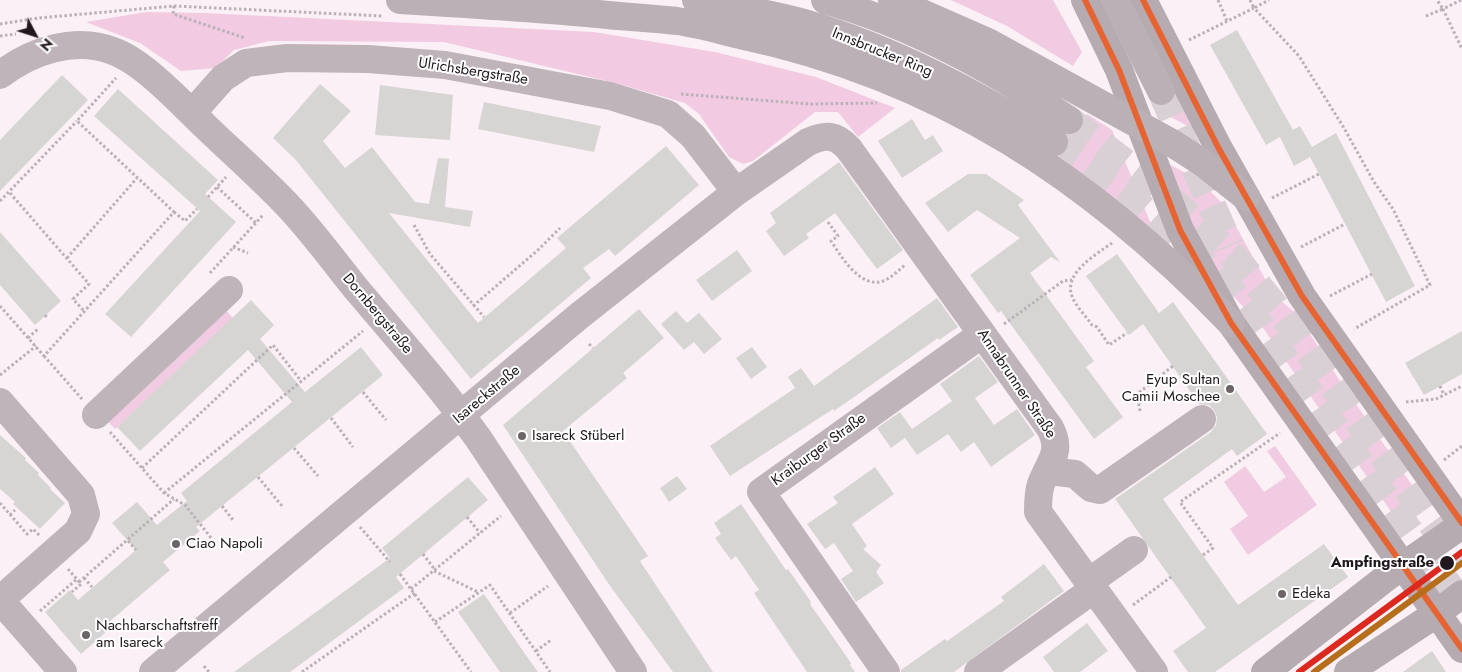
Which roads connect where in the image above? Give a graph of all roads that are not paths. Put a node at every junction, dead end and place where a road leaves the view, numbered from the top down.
1 (400, 0) edge
2 (696, 0) edge
3 (825, 0) edge
4 (1085, 0) edge
5 (1115, 0) edge
6 (1143, 0) edge
7 (896, 1) edge
8 (0, 75) edge
9 (1161, 91) tunnel mouth
10 (192, 113) junction
11 (1069, 120) tunnel mouth
12 (1141, 127) junction
13 (832, 136) joint
14 (1054, 142) tunnel mouth
15 (736, 192) junction
16 (1246, 197) junction
17 (229, 290) dead end
18 (1231, 323) junction
19 (984, 336) junction
20 (0, 402) edge
21 (96, 415) road end
22 (462, 416) junction
23 (1202, 419) dead end
24 (1048, 471) junction
25 (1462, 524) edge
26 (1134, 550) dead end
27 (1403, 566) junction
28 (1091, 585) junction
29 (1462, 594) edge
30 (0, 600) edge
31 (1436, 614) junction
32 (1462, 649) edge
33 (63, 672) edge
34 (153, 672) edge
35 (633, 672) edge
36 (886, 672) edge
37 (978, 672) edge
38 (1154, 672) edge
39 (1265, 672) edge
40 (1348, 672) edge

1 - 18 highway
2 - 14 highway, Innsbrucker Ring
3 - 11 highway, Innsbrucker Ring
4 - 12 main road
5 - 9 highway
6 - 16 main road
7 - 12 highway
8 - 10 street, Dornbergstraße
10 - 15 street, Ulrichsbergstraße
10 - 22 street, Dornbergstraße
12 - 16 highway
12 - 18 main road
13 - 15 street, Isareckstraße
13 - 19 street, Annabrunner Straße
15 - 22 street, Isareckstraße
16 - 25 main road
17 - 21 street
18 - 27 main road
19 - 24 street, Annabrunner Straße
19 - 36 street, Kraiburger Straße
20 - 30 street
22 - 34 street, Isareckstraße
22 - 35 street, Dornbergstraße
23 - 24 street
24 - 28 street, Annabrunner Straße
25 - 27 main road
26 - 28 street
27 - 31 main road
27 - 39 main road
28 - 37 street
28 - 38 street, Annabrunner Straße
29 - 31 main road
30 - 33 street
31 - 32 main road
31 - 40 main road

